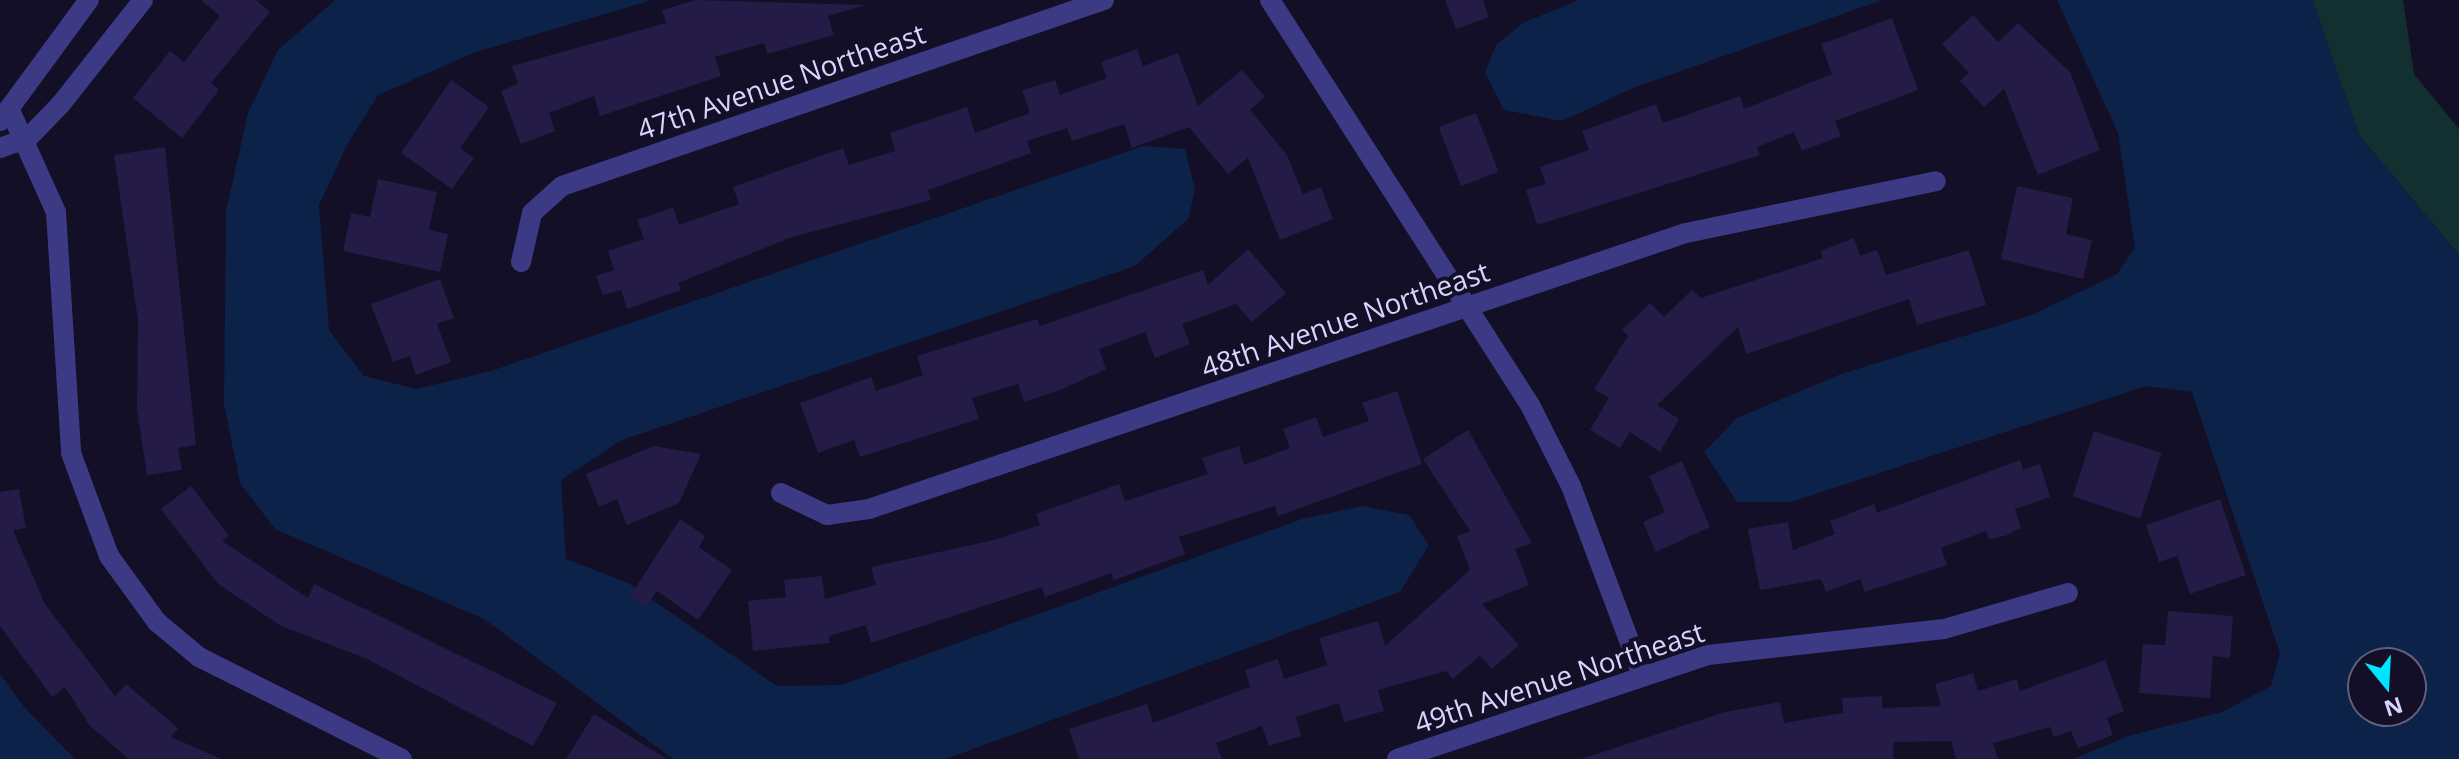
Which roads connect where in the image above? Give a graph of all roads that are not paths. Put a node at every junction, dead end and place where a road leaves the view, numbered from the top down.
1 (89, 0) edge
2 (143, 0) edge
3 (1104, 0) edge
4 (1270, 0) edge
5 (5, 115) edge
6 (28, 138) junction
7 (0, 148) edge
8 (1936, 181) dead end
9 (521, 262) dead end
10 (1462, 309) junction
11 (781, 493) dead end
12 (2068, 593) dead end
13 (1642, 675) junction
14 (402, 759) edge
15 (1397, 759) edge

1 - 5 street
2 - 6 street
3 - 9 street, 47th Avenue Northeast
4 - 10 street
5 - 6 street
6 - 7 street
6 - 14 street
8 - 10 street, 48th Avenue Northeast
10 - 11 street, 48th Avenue Northeast
10 - 13 street
12 - 13 street, 49th Avenue Northeast
13 - 15 street, 49th Avenue Northeast

